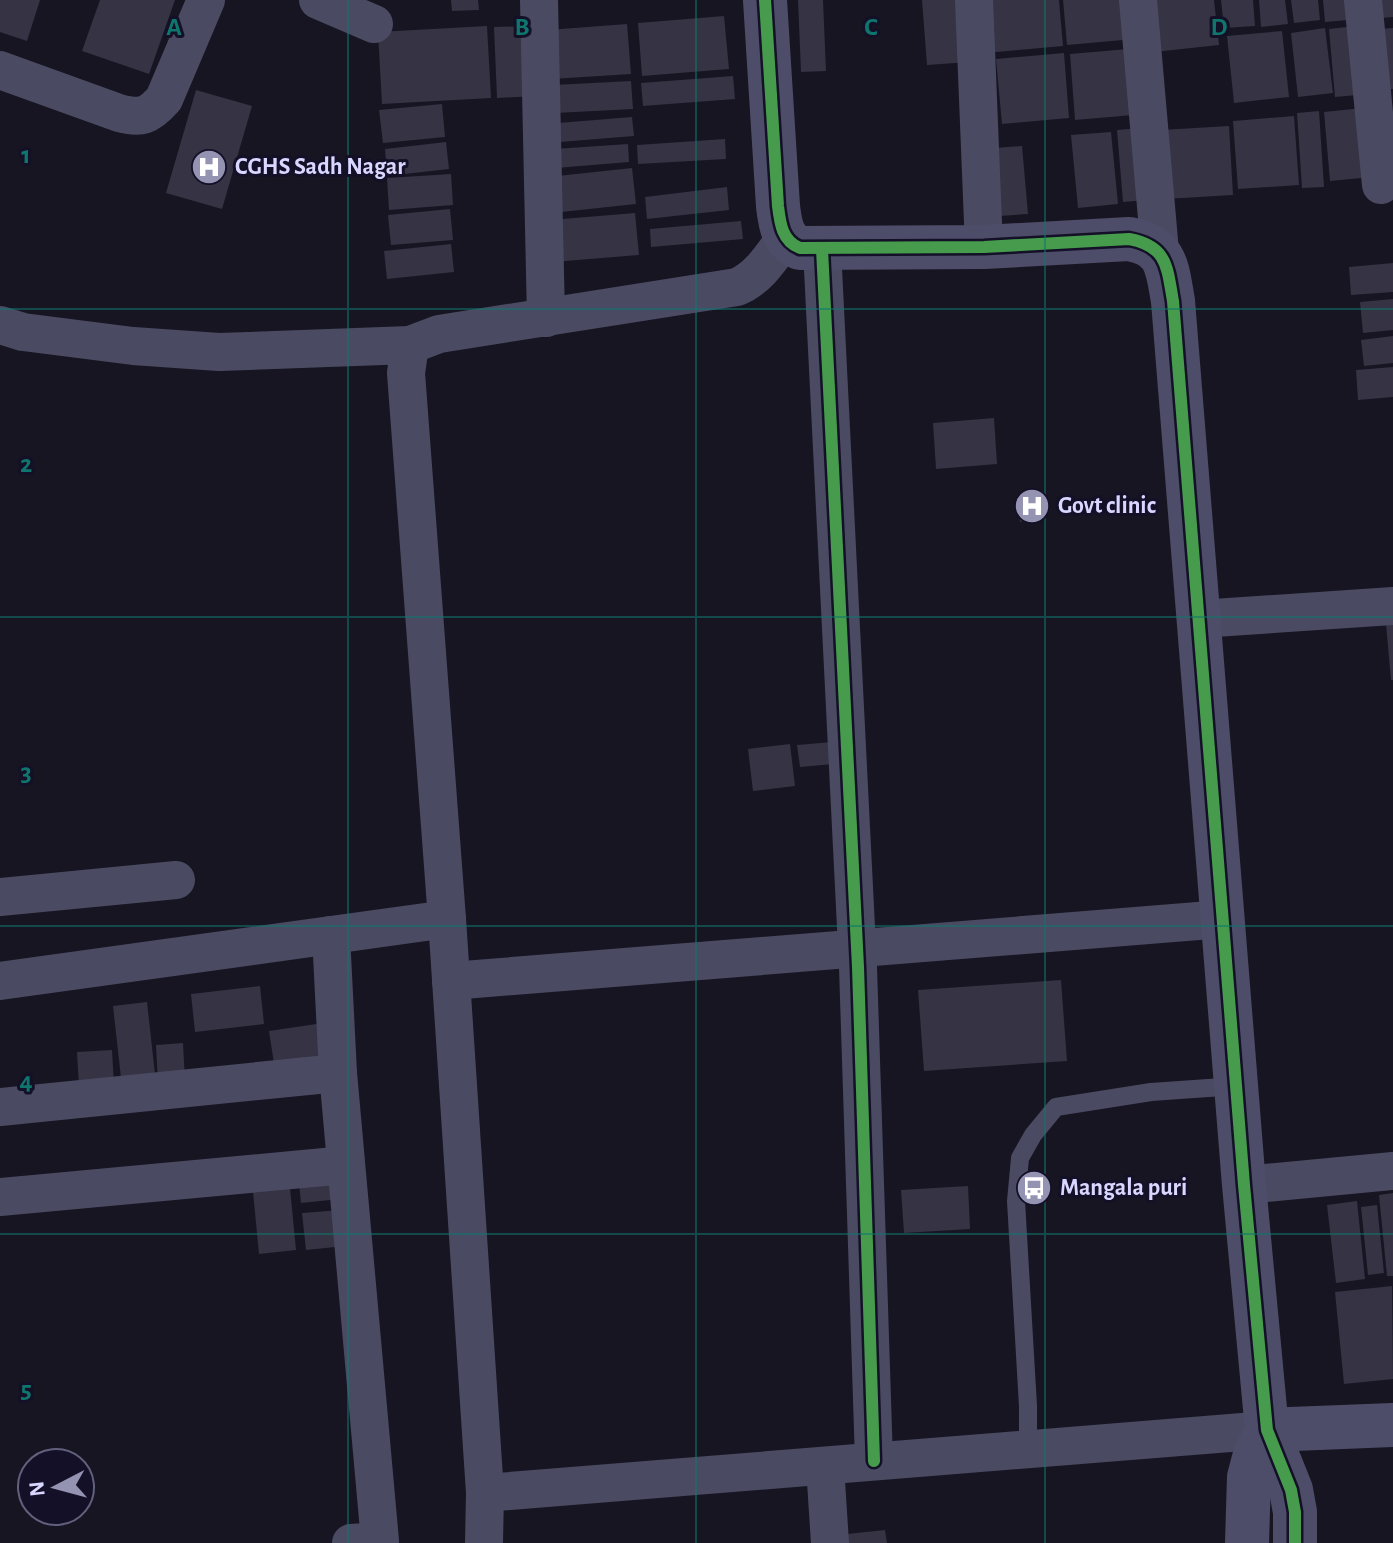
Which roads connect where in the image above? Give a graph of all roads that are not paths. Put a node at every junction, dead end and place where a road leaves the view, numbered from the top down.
1 (206, 0) edge
2 (318, 0) edge
3 (539, 0) edge
4 (765, 0) edge
5 (974, 0) edge
6 (1138, 0) edge
7 (1363, 0) edge
8 (374, 24) dead end
9 (0, 70) edge
10 (1381, 185) dead end
11 (795, 230) junction
12 (984, 247) junction
13 (1160, 252) junction
14 (546, 318) junction
15 (0, 325) edge
16 (410, 345) junction
17 (1393, 606) edge
18 (1199, 619) junction
19 (176, 880) dead end
20 (0, 897) edge
21 (447, 919) junction
22 (1223, 919) junction
23 (331, 935) junction
24 (856, 948) junction
25 (0, 981) edge
26 (451, 981) junction
27 (338, 1073) junction
28 (1237, 1086) junction
29 (0, 1107) edge
30 (346, 1165) junction
31 (1393, 1171) edge
32 (1244, 1185) junction
33 (0, 1197) edge
34 (1393, 1425) edge
35 (1267, 1430) junction
36 (1028, 1449) junction
37 (874, 1461) junction
38 (825, 1466) junction
39 (485, 1493) junction
40 (351, 1543) edge
41 (484, 1543) edge
42 (830, 1543) edge
43 (1247, 1543) edge
44 (1295, 1543) edge

1 - 9 street
2 - 8 street
3 - 14 street
4 - 11 street
5 - 12 street
6 - 13 street
7 - 10 street
11 - 12 street
11 - 14 street
11 - 24 street
12 - 13 street
13 - 18 street
14 - 16 street
15 - 16 street
16 - 21 street
17 - 18 street
18 - 22 street
19 - 20 street
21 - 23 street
21 - 26 street
22 - 24 street
22 - 28 street
23 - 25 street
23 - 27 street
24 - 26 street
24 - 37 street
26 - 39 street
27 - 29 street
27 - 30 street
28 - 32 street
28 - 36 lane
30 - 33 street
30 - 40 street
31 - 32 street
32 - 35 street
34 - 35 street
35 - 36 street
35 - 43 street
35 - 44 street
36 - 37 street
37 - 38 street
38 - 39 street
38 - 42 street
39 - 41 street

